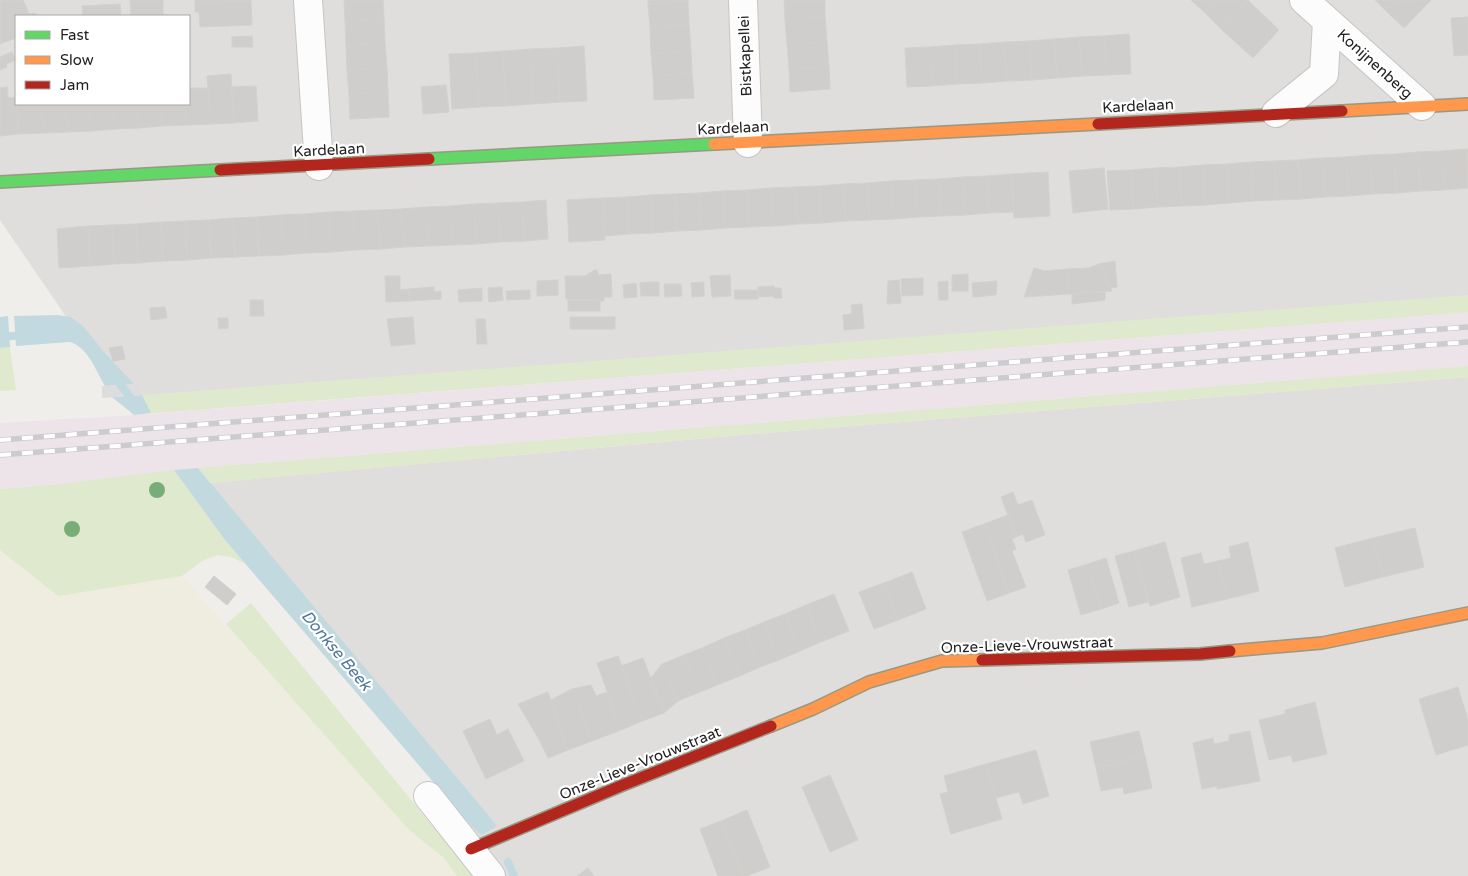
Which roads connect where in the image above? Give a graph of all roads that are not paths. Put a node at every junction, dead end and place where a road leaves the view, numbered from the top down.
1 (308, 0) edge
2 (743, 0) edge
3 (1304, 0) edge
4 (1327, 21) junction
5 (1468, 104) edge
6 (1422, 106) junction
7 (1276, 113) junction
8 (748, 143) junction
9 (319, 166) junction
10 (0, 182) edge
11 (1468, 613) edge
12 (428, 796) dead end
13 (471, 848) junction
14 (491, 876) edge

1 - 9 street
2 - 8 street, Bistkapellei
3 - 4 street, Konijnenberg
4 - 6 street, Konijnenberg
4 - 7 street, Konijnenberg
5 - 6 street, Kardelaan
6 - 7 street, Kardelaan
7 - 8 street, Kardelaan
8 - 9 street, Kardelaan
9 - 10 street, Kardelaan
11 - 13 street, Onze-Lieve-Vrouwstraat
12 - 13 street
13 - 14 street

